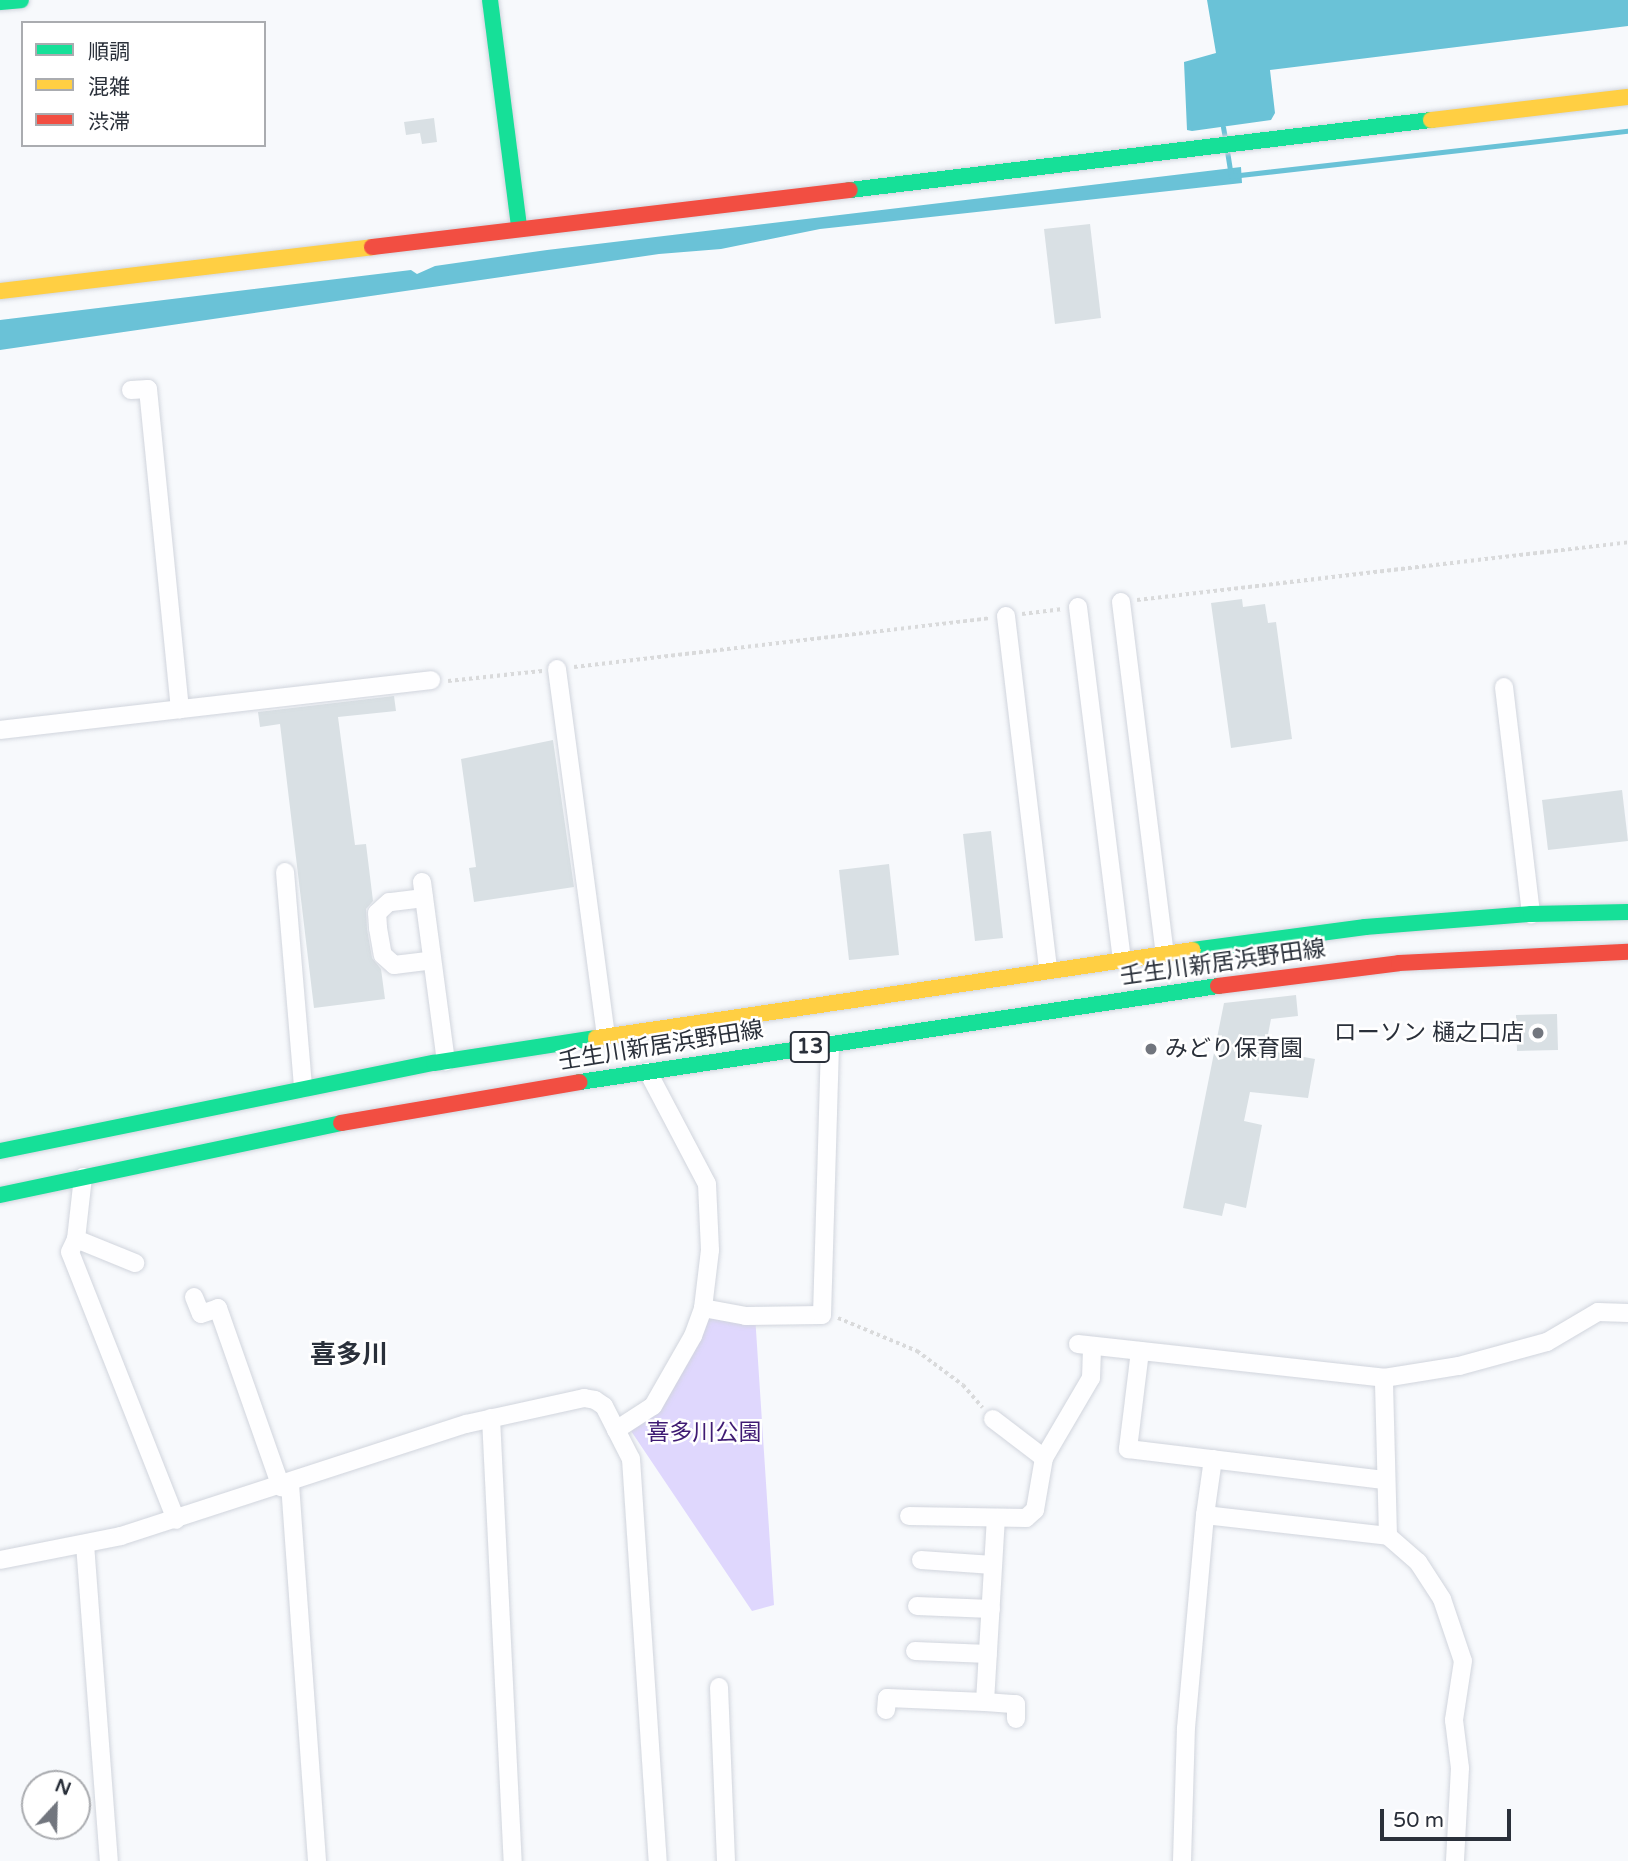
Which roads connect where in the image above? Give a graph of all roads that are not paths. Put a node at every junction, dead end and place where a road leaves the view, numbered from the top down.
1 (21, 0) edge
2 (490, 0) edge
3 (0, 2) edge
4 (1628, 97) edge
5 (519, 226) junction
6 (0, 291) edge
7 (131, 390) dead end
8 (1121, 602) road end
9 (1077, 607) road end
10 (1006, 616) road end
11 (557, 669) road end
12 (431, 680) road end
13 (1504, 687) dead end
14 (180, 709) junction
15 (0, 730) edge
16 (285, 872) dead end
17 (1628, 912) edge
18 (1531, 914) junction
19 (1628, 952) edge
20 (1165, 954) junction
21 (432, 960) junction
22 (1122, 960) junction
23 (1048, 971) junction
24 (606, 1037) junction
25 (830, 1044) junction
26 (446, 1061) junction
27 (648, 1072) junction
28 (303, 1088) junction
29 (0, 1151) edge
30 (83, 1177) junction
31 (0, 1195) edge
32 (76, 1239) junction
33 (135, 1263) dead end
34 (194, 1297) dead end
35 (703, 1308) junction
36 (1628, 1312) edge
37 (1140, 1351) junction
38 (1384, 1378) junction
39 (491, 1418) junction
40 (993, 1419) road end
41 (616, 1430) junction
42 (1044, 1458) junction
43 (1213, 1459) junction
44 (1387, 1480) junction
45 (285, 1486) junction
46 (1205, 1515) junction
47 (909, 1516) dead end
48 (996, 1519) junction
49 (176, 1520) junction
50 (1388, 1536) junction
51 (85, 1544) junction
52 (0, 1560) edge
53 (921, 1560) dead end
54 (993, 1565) junction
55 (917, 1606) dead end
56 (991, 1609) junction
57 (915, 1651) dead end
58 (988, 1654) junction
59 (719, 1687) dead end
60 (985, 1702) junction
61 (886, 1710) dead end
62 (1016, 1719) dead end
63 (109, 1861) edge
64 (317, 1861) edge
65 (513, 1861) edge
66 (658, 1861) edge
67 (726, 1861) edge
68 (1182, 1861) edge
69 (1455, 1861) edge

1 - 3 main road
2 - 5 main road
4 - 5 main road
5 - 6 main road
7 - 14 street
8 - 20 street
9 - 22 street
10 - 23 street
11 - 24 street
12 - 14 street
13 - 18 street
14 - 15 street
16 - 28 street
17 - 18 main road, 壬生川新居浜野田線 / 13
18 - 20 main road, 壬生川新居浜野田線 / 13
19 - 25 main road, 壬生川新居浜野田線 / 13
20 - 22 main road, 壬生川新居浜野田線 / 13
21 - 21 street
21 - 26 street
22 - 23 main road, 壬生川新居浜野田線 / 13
23 - 24 main road, 壬生川新居浜野田線 / 13
24 - 26 main road, 壬生川新居浜野田線 / 13
25 - 27 main road, 壬生川新居浜野田線 / 13
25 - 35 street
26 - 28 main road, 壬生川新居浜野田線 / 13
27 - 30 main road, 壬生川新居浜野田線 / 13
27 - 35 street
28 - 29 main road, 壬生川新居浜野田線 / 13
30 - 31 main road, 壬生川新居浜野田線 / 13
30 - 32 street
32 - 33 street
32 - 49 street
34 - 45 street
35 - 41 street
36 - 38 street
37 - 38 street
37 - 42 street
37 - 43 street
38 - 44 street
39 - 41 street
39 - 45 street
39 - 65 street
40 - 42 street
41 - 66 street
42 - 48 street
43 - 44 street
43 - 46 street
44 - 50 street
45 - 49 street
45 - 64 street
46 - 50 street
46 - 68 street
47 - 48 street
48 - 54 street
49 - 51 street
50 - 69 street
51 - 52 street
51 - 63 street
53 - 54 street
54 - 56 street
55 - 56 street
56 - 58 street
57 - 58 street
58 - 60 street
59 - 67 street
60 - 61 street
60 - 62 street

